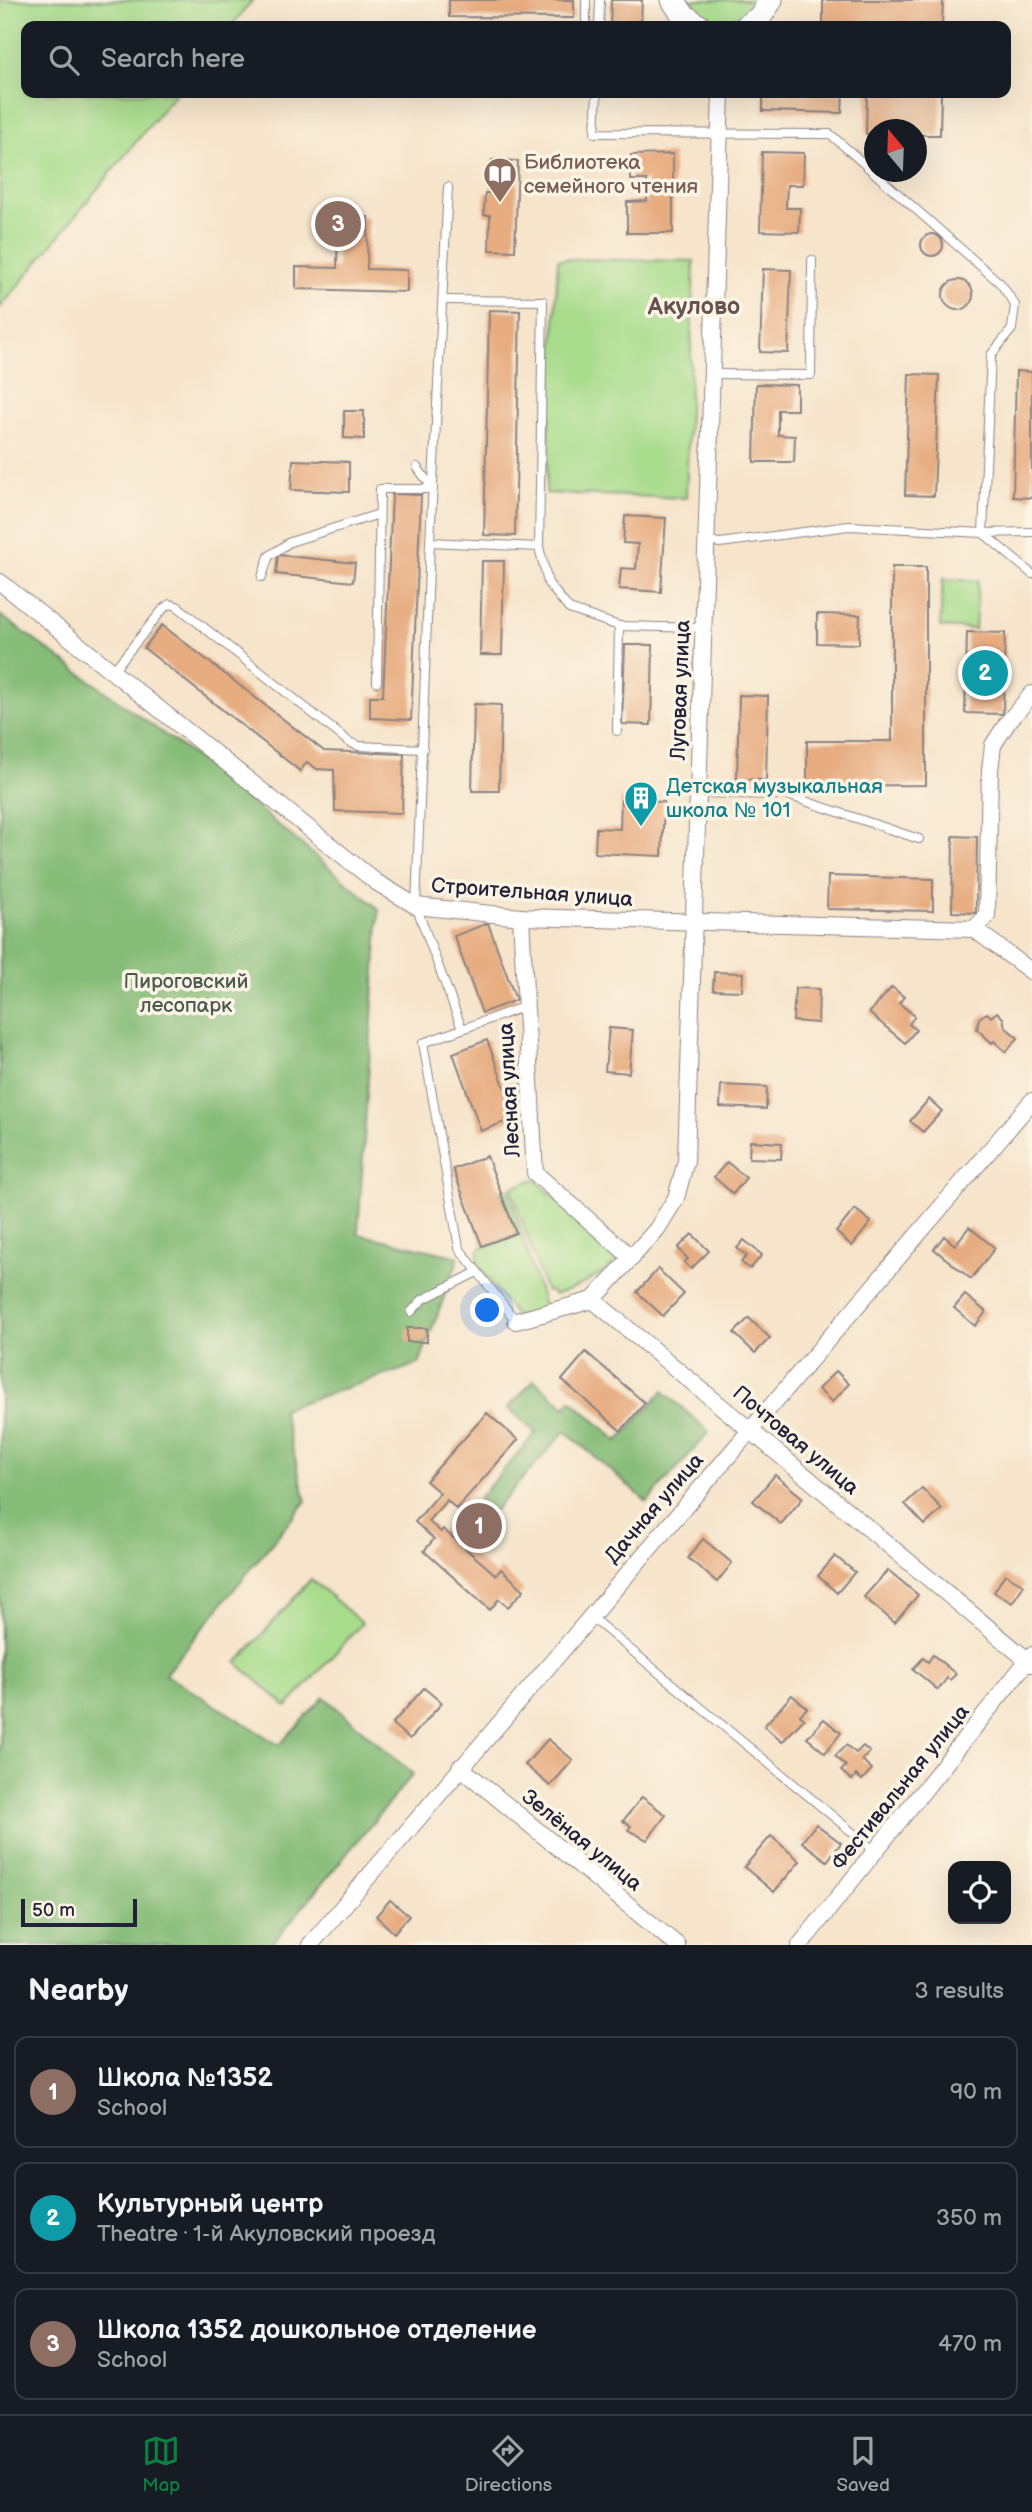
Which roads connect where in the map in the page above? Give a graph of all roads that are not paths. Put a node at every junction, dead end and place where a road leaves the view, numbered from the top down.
1 (586, 0) edge
2 (600, 0) edge
3 (673, 0) edge
4 (771, 0) edge
5 (586, 21) edge
6 (599, 21) edge
7 (692, 21) edge
8 (754, 21) edge
9 (597, 98) edge
10 (721, 98) edge
11 (720, 134) junction
12 (448, 187) dead end
13 (812, 260) dead end
14 (443, 300) junction
15 (711, 374) junction
16 (417, 467) dead end
17 (433, 489) junction
18 (379, 514) junction
19 (1032, 532) edge
20 (983, 533) junction
21 (705, 541) junction
22 (430, 542) junction
23 (539, 547) junction
24 (1032, 574) edge
25 (262, 577) dead end
26 (0, 582) edge
27 (619, 626) junction
28 (703, 628) junction
29 (112, 672) junction
30 (377, 682) dead end
31 (1032, 694) edge
32 (617, 732) dead end
33 (423, 749) junction
34 (698, 793) junction
35 (919, 839) dead end
36 (416, 906) junction
37 (521, 917) junction
38 (692, 922) junction
39 (974, 929) junction
40 (1032, 972) edge
41 (526, 1006) junction
42 (462, 1030) junction
43 (1032, 1101) edge
44 (632, 1258) junction
45 (477, 1272) junction
46 (593, 1300) junction
47 (411, 1312) dead end
48 (516, 1321) joint
49 (750, 1429) junction
50 (590, 1616) junction
51 (1031, 1660) edge
52 (460, 1767) junction
53 (875, 1851) junction
54 (310, 1945) edge
55 (677, 1945) edge
56 (800, 1945) edge

1 - 5 lane
2 - 6 lane
3 - 7 street
4 - 8 street
9 - 11 lane
10 - 11 street, Луговая улица
11 - 15 street, Луговая улица
11 - 20 lane
12 - 14 lane
13 - 15 lane
14 - 17 lane
14 - 23 lane
15 - 21 street, Луговая улица
16 - 17 lane
17 - 18 lane
17 - 22 lane
18 - 25 lane
18 - 30 lane
19 - 20 lane
20 - 21 lane
20 - 24 lane
21 - 28 street, Луговая улица
22 - 23 lane
22 - 33 lane
23 - 27 lane
26 - 29 street, Строительная улица
27 - 28 lane
27 - 32 lane
28 - 34 street, Луговая улица
29 - 33 lane
29 - 36 street, Строительная улица
31 - 39 street
33 - 36 lane
34 - 35 lane
34 - 38 street, Луговая улица
36 - 37 street, Строительная улица
36 - 42 lane
37 - 38 street, Строительная улица
37 - 41 street, Лесная улица
38 - 39 street, Строительная улица
38 - 44 street, Луговая улица
39 - 40 street
41 - 42 lane
41 - 44 street, Лесная улица
42 - 45 lane
43 - 49 street, Дачная улица
44 - 46 street, Луговая улица
45 - 47 lane
45 - 48 lane
46 - 48 street
46 - 49 street, Почтовая улица
49 - 50 street, Дачная улица
49 - 51 street, Почтовая улица
50 - 52 street, Дачная улица
50 - 53 lane
51 - 53 street, Фестивальная улица
52 - 54 street, Дачная улица
52 - 55 street, Зелёная улица
53 - 56 street, Фестивальная улица

